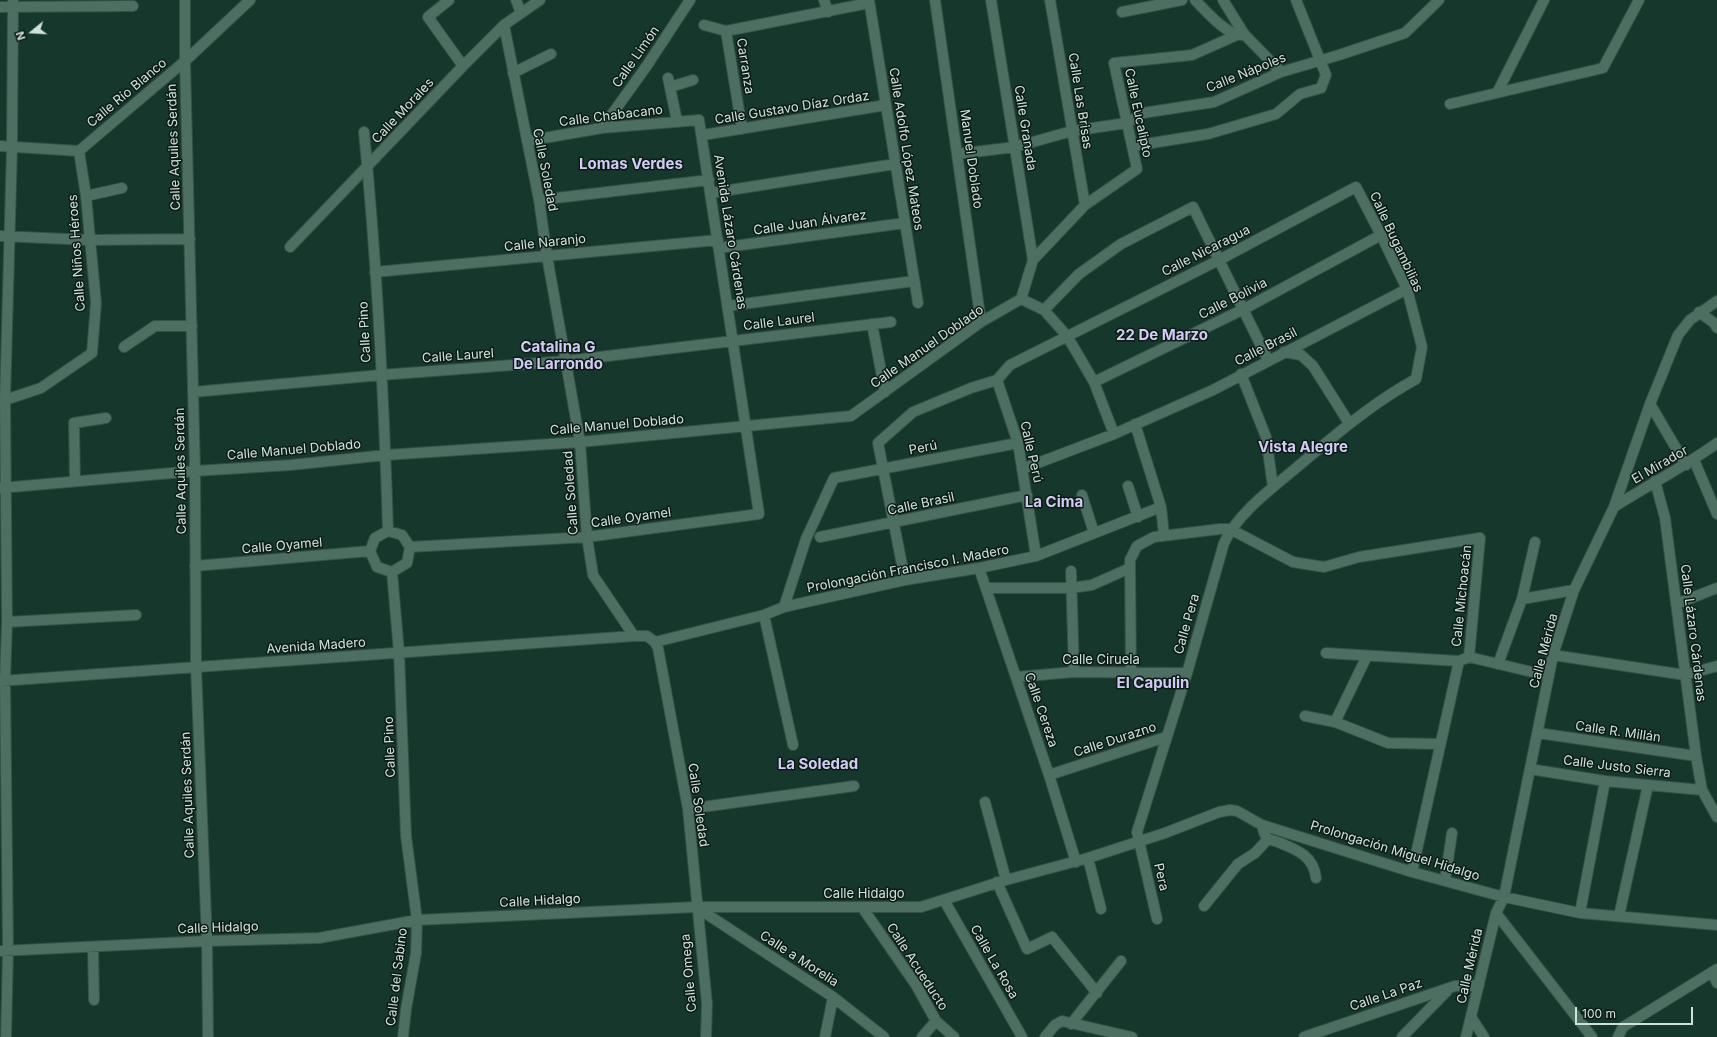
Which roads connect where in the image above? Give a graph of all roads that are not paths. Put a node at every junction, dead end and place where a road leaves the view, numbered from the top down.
1 (185, 0) edge
2 (250, 0) edge
3 (449, 0) edge
4 (516, 0) edge
5 (540, 0) edge
6 (690, 0) edge
7 (824, 0) edge
8 (935, 0) edge
9 (991, 0) edge
10 (1050, 0) edge
11 (1182, 0) edge
12 (1195, 0) edge
13 (1223, 0) edge
14 (1296, 0) edge
15 (1439, 0) edge
16 (1544, 0) edge
17 (1639, 0) edge
18 (869, 2) edge
19 (13, 3) edge
20 (133, 6) dead end
21 (0, 7) edge
22 (828, 12) junction
23 (1122, 12) dead end
24 (521, 13) junction
25 (504, 25) junction
26 (704, 25) dead end
27 (726, 31) junction
28 (1240, 35) junction
29 (551, 54) dead end
30 (184, 61) junction
31 (1319, 61) junction
32 (463, 66) junction
33 (1281, 72) junction
34 (513, 73) junction
35 (693, 80) dead end
36 (1497, 93) junction
37 (1450, 104) dead end
38 (886, 105) junction
39 (699, 120) joint
40 (677, 121) junction
41 (1127, 123) junction
42 (602, 128) junction
43 (742, 129) junction
44 (1072, 131) junction
45 (364, 132) dead end
46 (703, 135) junction
47 (527, 142) junction
48 (0, 146) edge
49 (1133, 146) junction
50 (12, 147) junction
51 (1016, 147) junction
52 (79, 151) junction
53 (957, 154) junction
54 (895, 164) junction
55 (368, 166) junction
56 (709, 180) junction
57 (1356, 187) joint
58 (122, 188) dead end
59 (711, 193) junction
60 (86, 196) junction
61 (539, 200) junction
62 (1085, 206) junction
63 (905, 223) junction
64 (1382, 235) junction
65 (4, 236) edge
66 (190, 239) junction
67 (89, 240) junction
68 (719, 244) junction
69 (290, 247) dead end
70 (547, 256) junction
71 (1033, 260) junction
72 (1219, 260) junction
73 (375, 272) junction
74 (914, 281) junction
75 (1407, 289) junction
76 (1023, 300) junction
77 (1717, 301) edge
78 (918, 303) dead end
79 (728, 306) junction
80 (1244, 308) junction
81 (1041, 309) junction
82 (3, 312) edge
83 (1699, 312) junction
84 (891, 322) dead end
85 (981, 322) junction
86 (872, 324) junction
87 (192, 326) junction
88 (1717, 328) edge
89 (1067, 336) junction
90 (733, 341) junction
91 (124, 347) dead end
92 (1283, 352) junction
93 (1268, 360) junction
94 (566, 361) junction
95 (381, 374) junction
96 (1241, 374) junction
97 (997, 380) junction
98 (1094, 382) junction
99 (193, 392) junction
100 (885, 392) junction
101 (6, 400) junction
102 (1650, 404) junction
103 (106, 418) dead end
104 (1136, 424) junction
105 (1349, 424) junction
106 (746, 426) junction
107 (1114, 434) junction
108 (580, 442) junction
109 (1018, 443) junction
110 (1717, 443) edge
111 (386, 455) junction
112 (1690, 462) junction
113 (884, 469) junction
114 (1022, 469) junction
115 (195, 470) junction
116 (75, 481) junction
117 (1655, 481) junction
118 (1128, 486) dead end
119 (1273, 487) junction
120 (3, 488) edge
121 (1027, 495) junction
122 (1082, 495) dead end
123 (1614, 507) junction
124 (1161, 508) junction
125 (759, 514) joint
126 (1717, 514) edge
127 (1138, 517) junction
128 (894, 523) junction
129 (1225, 529) junction
130 (388, 531) junction
131 (1094, 533) junction
132 (1164, 535) junction
133 (587, 537) junction
134 (820, 537) dead end
135 (1535, 542) dead end
136 (410, 546) junction
137 (370, 551) junction
138 (1036, 556) junction
139 (195, 566) junction
140 (979, 568) junction
141 (1130, 568) junction
142 (1071, 571) dead end
143 (392, 572) junction
144 (905, 580) junction
145 (986, 588) junction
146 (1071, 588) junction
147 (1717, 588) edge
148 (1574, 590) junction
149 (1522, 598) junction
150 (1676, 604) junction
151 (784, 607) junction
152 (136, 615) dead end
153 (764, 615) junction
154 (7, 622) junction
155 (634, 636) junction
156 (655, 642) junction
157 (399, 652) junction
158 (1326, 653) dead end
159 (1553, 655) junction
160 (1367, 656) junction
161 (1464, 659) junction
162 (1498, 664) junction
163 (1717, 666) edge
164 (196, 667) junction
165 (1074, 672) junction
166 (1131, 673) junction
167 (1187, 673) junction
168 (1685, 674) junction
169 (1549, 676) junction
170 (1016, 677) junction
171 (3, 680) edge
172 (1305, 716) dead end
173 (1335, 722) junction
174 (1538, 733) junction
175 (1166, 737) junction
176 (1440, 744) junction
177 (793, 745) dead end
178 (1696, 756) junction
179 (1530, 769) junction
180 (1049, 775) junction
181 (1605, 781) junction
182 (1648, 785) junction
183 (854, 786) dead end
184 (1702, 790) junction
185 (985, 802) dead end
186 (688, 809) junction
187 (1717, 815) edge
188 (1262, 825) junction
189 (1452, 833) dead end
190 (1268, 838) junction
191 (1139, 841) junction
192 (1088, 858) junction
193 (1076, 862) junction
194 (1412, 872) junction
195 (1316, 878) dead end
196 (1445, 880) junction
197 (1002, 881) junction
198 (1504, 897) junction
199 (944, 900) junction
200 (1204, 906) dead end
201 (696, 907) junction
202 (862, 907) junction
203 (1101, 909) dead end
204 (1580, 912) junction
205 (1496, 913) junction
206 (1619, 916) junction
207 (1157, 919) dead end
208 (417, 920) junction
209 (1717, 926) edge
210 (207, 941) junction
211 (93, 947) junction
212 (4, 951) edge
213 (1121, 961) dead end
214 (1714, 970) edge
215 (1717, 983) edge
216 (1479, 984) junction
217 (1455, 986) junction
218 (1097, 993) junction
219 (833, 997) junction
220 (94, 1000) dead end
221 (1471, 1017) junction
222 (936, 1021) junction
223 (1066, 1023) junction
224 (6, 1037) edge
225 (208, 1037) edge
226 (403, 1037) edge
227 (706, 1037) edge
228 (825, 1037) edge
229 (884, 1037) edge
230 (922, 1037) edge
231 (954, 1037) edge
232 (1022, 1037) edge
233 (1045, 1037) edge
234 (1132, 1037) edge
235 (1304, 1037) edge
236 (1402, 1037) edge
237 (1466, 1037) edge
238 (1484, 1037) edge
239 (1592, 1037) edge
240 (1618, 1037) edge

1 - 30 street, Calle Aquiles Serdán
2 - 30 street, Calle Río Blanco
3 - 32 street
4 - 24 street
5 - 24 street, Calle Morales
6 - 42 street, Calle Limón
7 - 22 street
8 - 53 street, Manuel Doblado
9 - 51 street, Calle Granada
10 - 44 street, Calle Las Brisas
11 - 23 street
12 - 28 street
13 - 28 street
14 - 31 street
15 - 31 street, Calle Nápoles
16 - 36 street
17 - 36 street
18 - 22 street
18 - 38 street, Calle Adolfo López Mateos
19 - 20 street
19 - 21 street
19 - 50 street
22 - 27 street
24 - 25 street, Calle Morales
25 - 32 street, Calle Morales
25 - 34 street, Calle Soledad
26 - 27 street
27 - 43 street, Carranza
28 - 33 street
28 - 41 street, Calle Eucalipto
29 - 34 street
30 - 52 street, Calle Río Blanco
30 - 66 street, Calle Aquiles Serdán
31 - 33 street, Calle Nápoles
31 - 49 street
32 - 55 street, Calle Morales
33 - 41 street, Calle Nápoles
34 - 47 street, Calle Soledad
35 - 40 street
36 - 37 street
38 - 43 street, Calle Gustavo Díaz Ordaz
38 - 54 street, Calle Adolfo López Mateos
39 - 40 street, Calle Chabacano
39 - 46 street, Avenida Lázaro Cárdenas
40 - 42 street, Calle Chabacano
41 - 44 street, Calle Nápoles
41 - 49 street, Calle Eucalipto
42 - 47 street, Calle Chabacano
43 - 46 street, Calle Gustavo Díaz Ordaz
44 - 51 street, Calle Nápoles
44 - 62 street, Calle Las Brisas
45 - 55 street, Calle Pino
46 - 56 street, Avenida Lázaro Cárdenas
47 - 61 street, Calle Soledad
48 - 50 street
49 - 62 street, Calle Eucalipto
50 - 52 street
50 - 65 street
51 - 53 street
51 - 71 street, Calle Granada
52 - 60 street, Calle Niños Héroes
53 - 85 street, Manuel Doblado
54 - 59 street
54 - 63 street, Calle Adolfo López Mateos
55 - 69 street, Calle Morales
55 - 73 street, Calle Pino
56 - 59 street, Avenida Lázaro Cárdenas
56 - 61 street
57 - 64 street, Calle Bugambilias
57 - 72 street, Calle Nicaragua
58 - 60 street
59 - 68 street, Avenida Lázaro Cárdenas
60 - 67 street, Calle Niños Héroes
61 - 70 street, Calle Soledad
62 - 71 street
63 - 68 street, Calle Juan Álvarez
63 - 74 street, Calle Adolfo López Mateos
64 - 75 street, Calle Bugambilias
64 - 80 street, Calle Bolivia
65 - 67 street
65 - 82 street
66 - 67 street
66 - 87 street, Calle Aquiles Serdán
67 - 101 street, Calle Niños Héroes
68 - 70 street, Calle Naranjo
68 - 79 street, Avenida Lázaro Cárdenas
70 - 73 street, Calle Naranjo
70 - 94 street, Calle Soledad
71 - 76 street
72 - 80 street
72 - 81 street
72 - 89 street, Calle Nicaragua
73 - 95 street, Calle Pino
74 - 78 street, Calle Adolfo López Mateos
74 - 79 street
75 - 92 street, Calle Brasil
75 - 105 street, Calle Bugambilias
76 - 81 street
76 - 85 street, Calle Manuel Doblado
77 - 83 street, Calle Mérida
79 - 90 street, Avenida Lázaro Cárdenas
80 - 93 street
80 - 98 street, Calle Bolivia
81 - 89 street
82 - 101 street
83 - 88 street
83 - 102 street, Calle Mérida
84 - 86 street, Calle Laurel
85 - 100 street, Calle Manuel Doblado
86 - 90 street, Calle Laurel
86 - 100 street
87 - 91 street
87 - 99 street, Calle Aquiles Serdán
89 - 97 street, Calle Nicaragua
89 - 98 street
90 - 94 street, Calle Laurel
90 - 106 street, Avenida Lázaro Cárdenas
92 - 93 street, Calle Brasil
92 - 105 street
93 - 96 street, Calle Brasil
94 - 95 street, Calle Laurel
94 - 108 street, Calle Soledad
95 - 99 street, Calle Laurel
95 - 111 street, Calle Pino
96 - 104 street, Calle Brasil
96 - 119 street
97 - 109 street, Calle Perú
97 - 113 street
98 - 107 street
99 - 115 street, Calle Aquiles Serdán
100 - 106 street, Calle Manuel Doblado
101 - 120 street
102 - 112 street
102 - 123 street, Calle Mérida
103 - 116 street
104 - 107 street, Calle Brasil
104 - 124 street
105 - 119 street, Calle Bugambilias
106 - 108 street, Calle Manuel Doblado
106 - 125 street, Avenida Lázaro Cárdenas
107 - 114 street, Calle Brasil
108 - 111 street, Calle Manuel Doblado
108 - 133 street, Calle Soledad
109 - 113 street, Perú
109 - 114 street, Calle Perú
110 - 112 street, El Mirador
111 - 115 street, Calle Manuel Doblado
111 - 130 street, Calle Pino
112 - 117 street, El Mirador
112 - 126 street
113 - 128 street
113 - 151 street, Perú
114 - 121 street, Calle Perú
115 - 116 street, Calle Manuel Doblado
115 - 139 street, Calle Aquiles Serdán
116 - 120 street, Calle Manuel Doblado
117 - 123 street, El Mirador
117 - 150 street, Calle Lázaro Cárdenas
118 - 127 street
119 - 129 street, Calle Bugambilias
120 - 154 street
121 - 128 street, Calle Brasil
121 - 138 street, Calle Perú
122 - 131 street
123 - 148 street, Calle Mérida
124 - 127 street, Prolongación Francisco I. Madero
124 - 132 street
125 - 133 street, Calle Oyamel
127 - 131 street, Prolongación Francisco I. Madero
128 - 134 street, Calle Brasil
128 - 144 street
129 - 132 street
129 - 161 street, Calle Michoacán
129 - 167 street, Calle Pera
130 - 136 street
130 - 137 street
131 - 138 street, Prolongación Francisco I. Madero
132 - 141 street
133 - 136 street, Calle Oyamel
133 - 155 street, Calle Soledad
135 - 149 street
136 - 143 street
137 - 139 street, Calle Oyamel
137 - 143 street
138 - 140 street, Prolongación Francisco I. Madero
139 - 164 street, Calle Aquiles Serdán
140 - 144 street, Prolongación Francisco I. Madero
140 - 145 street, Calle Cereza
141 - 146 street
141 - 166 street
142 - 146 street
143 - 157 street, Calle Pino
144 - 151 street, Prolongación Francisco I. Madero
145 - 146 street
145 - 170 street, Calle Cereza
146 - 165 street
147 - 150 street
148 - 149 street
148 - 159 street, Calle Mérida
149 - 162 street
150 - 168 street, Calle Lázaro Cárdenas
151 - 153 street, Prolongación Francisco I. Madero
152 - 154 street
153 - 156 street, Prolongación Francisco I. Madero
153 - 177 street
154 - 171 street
155 - 156 street
155 - 157 street, Avenida Madero
156 - 186 street, Calle Soledad
157 - 164 street, Avenida Madero
157 - 208 street, Calle Pino
158 - 160 street
159 - 168 street
159 - 169 street, Calle Mérida
160 - 161 street
160 - 173 street
161 - 162 street
161 - 176 street, Calle Michoacán
162 - 169 street
163 - 168 street
164 - 171 street, Avenida Madero
164 - 210 street, Calle Aquiles Serdán
165 - 166 street, Calle Ciruela
165 - 170 street, Calle Ciruela
166 - 167 street, Calle Ciruela
167 - 175 street, Calle Pera
168 - 178 street, Calle Lázaro Cárdenas
169 - 174 street, Calle Mérida
170 - 180 street, Calle Cereza
171 - 212 street
172 - 173 street
173 - 176 street
174 - 178 street, Calle R. Millán
174 - 179 street, Calle Mérida
175 - 180 street, Calle Durazno
175 - 191 street, Calle Pera
176 - 194 street, Calle Michoacán
178 - 184 street, Calle Lázaro Cárdenas
179 - 181 street, Calle Justo Sierra
179 - 198 street, Calle Mérida
180 - 193 street, Calle Cereza
181 - 182 street, Calle Justo Sierra
181 - 204 street
182 - 184 street, Calle Justo Sierra
182 - 206 street
183 - 186 street
184 - 187 street, Calle Lázaro Cárdenas
185 - 197 street
186 - 201 street, Calle Soledad
188 - 190 street
188 - 191 street, Prolongación Miguel Hidalgo
188 - 194 street, Prolongación Miguel Hidalgo
189 - 196 street
190 - 195 street
190 - 200 street
191 - 192 street, Prolongación Miguel Hidalgo
191 - 207 street, Pera
192 - 193 street, Prolongación Miguel Hidalgo
192 - 203 street
193 - 197 street, Calle Hidalgo
194 - 196 street, Prolongación Miguel Hidalgo
196 - 198 street, Prolongación Miguel Hidalgo
197 - 199 street, Calle Hidalgo
197 - 218 street
198 - 204 street, Prolongación Miguel Hidalgo
198 - 205 street, Calle Mérida
199 - 202 street, Calle Hidalgo
199 - 232 street, Calle La Rosa
201 - 202 street, Calle Hidalgo
201 - 208 street, Calle Hidalgo
201 - 219 street, Calle a Morelia
201 - 227 street, Calle Omega
202 - 222 street, Calle Acueducto
204 - 206 street, Prolongación Miguel Hidalgo
205 - 216 street, Calle Mérida
205 - 239 street
206 - 209 street, Prolongación Miguel Hidalgo
208 - 210 street, Calle Hidalgo
208 - 226 street, Calle del Sabino
210 - 211 street, Calle Hidalgo
210 - 225 street, Calle Aquiles Serdán
211 - 212 street, Calle Hidalgo
211 - 220 street
212 - 224 street
213 - 218 street
214 - 215 street
214 - 240 street
216 - 217 street, Calle La Paz
216 - 221 street, Calle Mérida
217 - 235 street, Calle La Paz
217 - 236 street
218 - 223 street
219 - 228 street
219 - 229 street, Calle a Morelia
221 - 237 street, Calle Mérida
221 - 238 street
222 - 230 street
222 - 231 street, Calle Acueducto
223 - 233 street
223 - 234 street

